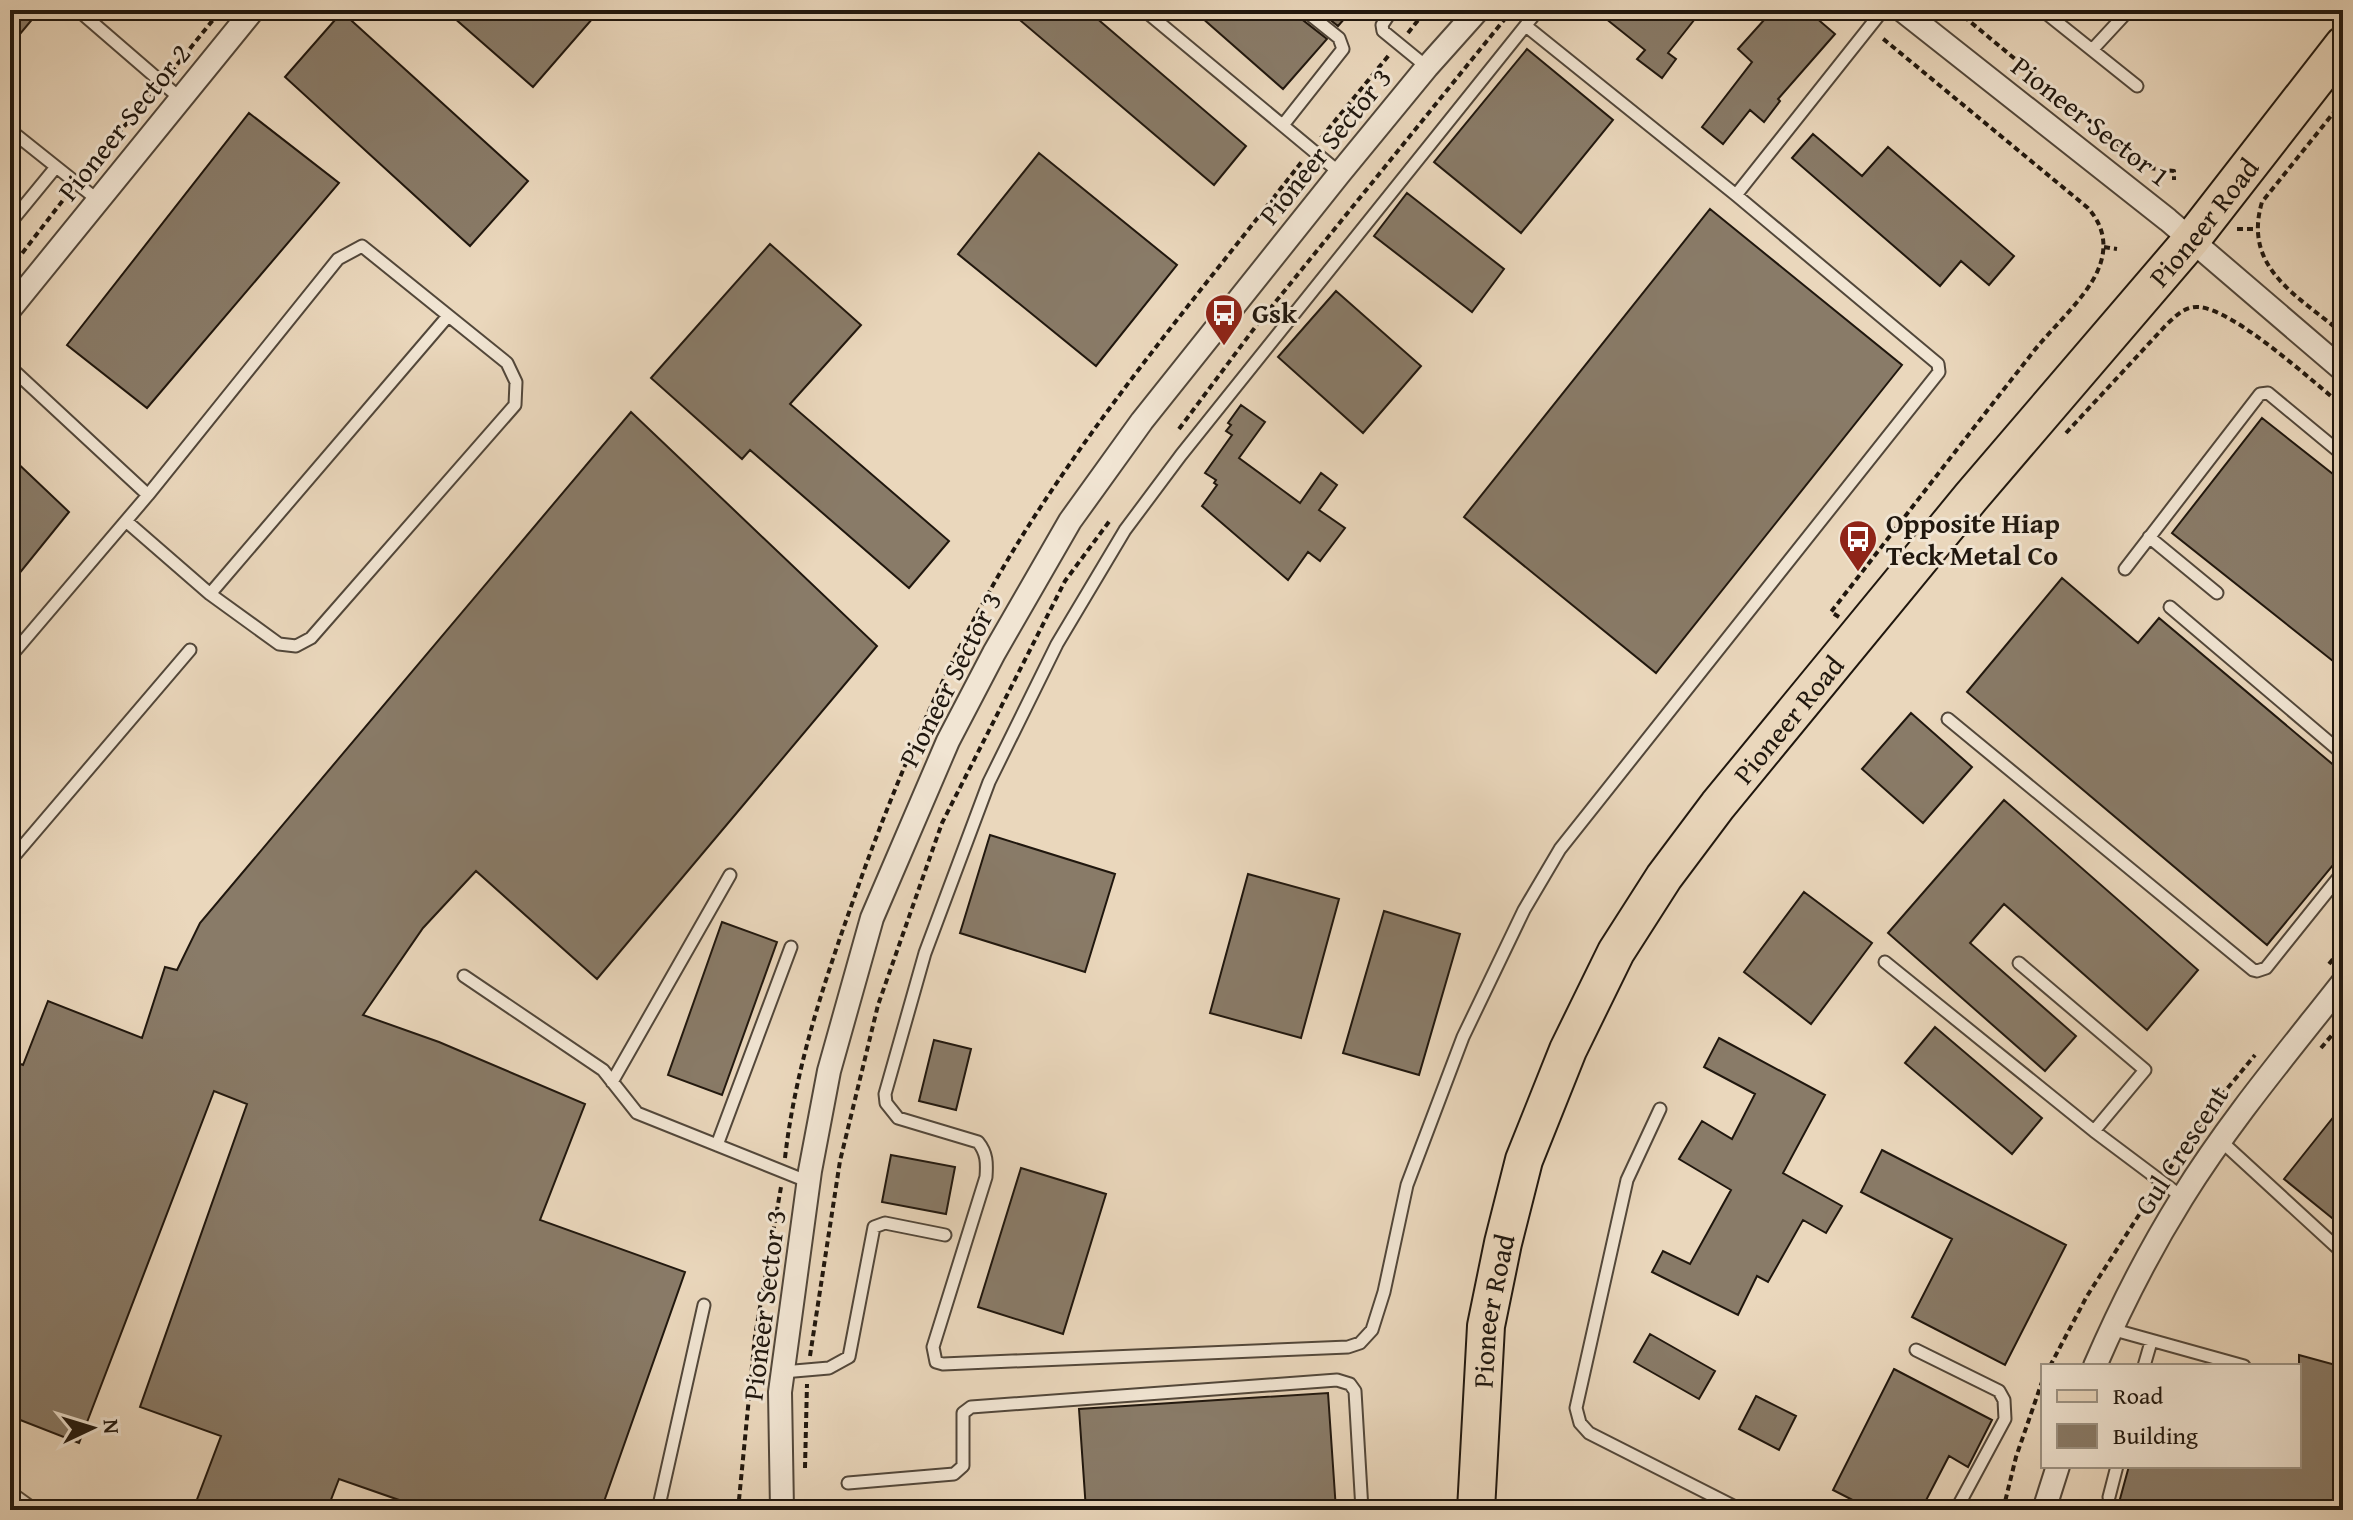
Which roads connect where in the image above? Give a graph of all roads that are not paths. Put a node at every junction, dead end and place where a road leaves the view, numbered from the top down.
1 (78, 10) edge
2 (253, 10) edge
3 (1144, 10) edge
4 (1304, 10) edge
5 (1392, 10) edge
6 (1478, 10) edge
7 (1538, 10) edge
8 (1883, 10) edge
9 (1902, 10) edge
10 (2042, 10) edge
11 (2129, 10) edge
12 (1526, 26) junction
13 (2343, 45) edge
14 (2092, 50) junction
15 (1427, 67) junction
16 (2137, 86) dead end
17 (181, 99) junction
18 (1283, 125) junction
19 (10, 130) edge
20 (56, 167) junction
21 (1340, 173) junction
22 (1736, 195) junction
23 (99, 201) junction
24 (10, 223) edge
25 (2180, 229) junction
26 (10, 309) edge
27 (448, 316) junction
28 (10, 367) edge
29 (2343, 370) edge
30 (2343, 454) edge
31 (148, 495) junction
32 (126, 521) junction
33 (2149, 537) junction
34 (2125, 569) dead end
35 (2217, 593) dead end
36 (210, 594) junction
37 (2170, 607) dead end
38 (190, 650) dead end
39 (10, 657) edge
40 (1948, 719) dead end
41 (2343, 754) edge
42 (10, 861) edge
43 (2343, 872) edge
44 (730, 875) dead end
45 (791, 947) dead end
46 (1885, 962) dead end
47 (2019, 963) dead end
48 (464, 976) dead end
49 (2343, 982) edge
50 (612, 1082) junction
51 (1660, 1109) dead end
52 (2094, 1131) junction
53 (2221, 1141) junction
54 (717, 1145) junction
55 (809, 1182) junction
56 (2182, 1197) junction
57 (945, 1235) dead end
58 (2343, 1253) edge
59 (704, 1305) dead end
60 (2111, 1329) junction
61 (2151, 1342) junction
62 (1916, 1350) dead end
63 (2096, 1364) edge
64 (2145, 1364) edge
65 (2236, 1364) edge
66 (783, 1372) junction
67 (2057, 1468) edge
68 (2116, 1468) edge
69 (848, 1483) dead end
70 (10, 1492) edge
71 (2109, 1497) dead end
72 (35, 1510) edge
73 (658, 1510) edge
74 (782, 1510) edge
75 (1362, 1510) edge
76 (1476, 1510) edge
77 (1741, 1510) edge
78 (1956, 1510) edge
79 (2044, 1510) edge

1 - 17 lane
2 - 17 street, Pioneer Sector 2
3 - 18 lane
4 - 18 lane
5 - 15 lane
6 - 15 street, Pioneer Sector 3
7 - 12 lane
8 - 22 lane
9 - 25 street, Pioneer Sector 1
10 - 14 lane
11 - 14 lane
12 - 22 lane
12 - 22 lane
13 - 25 main road, Pioneer Road
14 - 16 lane
15 - 21 street, Pioneer Sector 3
17 - 23 street, Pioneer Sector 2
18 - 21 lane
19 - 20 lane
20 - 23 lane
20 - 24 lane
21 - 55 street, Pioneer Sector 3
23 - 26 street, Pioneer Sector 2
25 - 29 street, Pioneer Sector 1
25 - 76 main road, Pioneer Road
27 - 31 lane
27 - 36 lane
27 - 36 lane
28 - 31 lane
30 - 33 lane
31 - 32 lane
32 - 36 lane
32 - 39 lane
33 - 34 lane
33 - 35 lane
37 - 41 lane
38 - 42 lane
40 - 43 lane
44 - 50 lane
45 - 54 lane
46 - 52 lane
47 - 52 lane
48 - 50 lane
49 - 53 street, Gul Crescent
50 - 54 lane
51 - 77 lane
52 - 56 lane
53 - 56 street, Gul Crescent
53 - 58 lane
54 - 55 lane
55 - 66 street, Pioneer Sector 3
56 - 60 street, Gul Crescent
57 - 66 lane
59 - 73 lane
60 - 61 lane
60 - 63 street, Gul Crescent
61 - 64 lane
61 - 65 lane
62 - 78 lane
66 - 74 street, Pioneer Sector 3
67 - 79 street
68 - 71 lane
69 - 75 lane
70 - 72 lane

